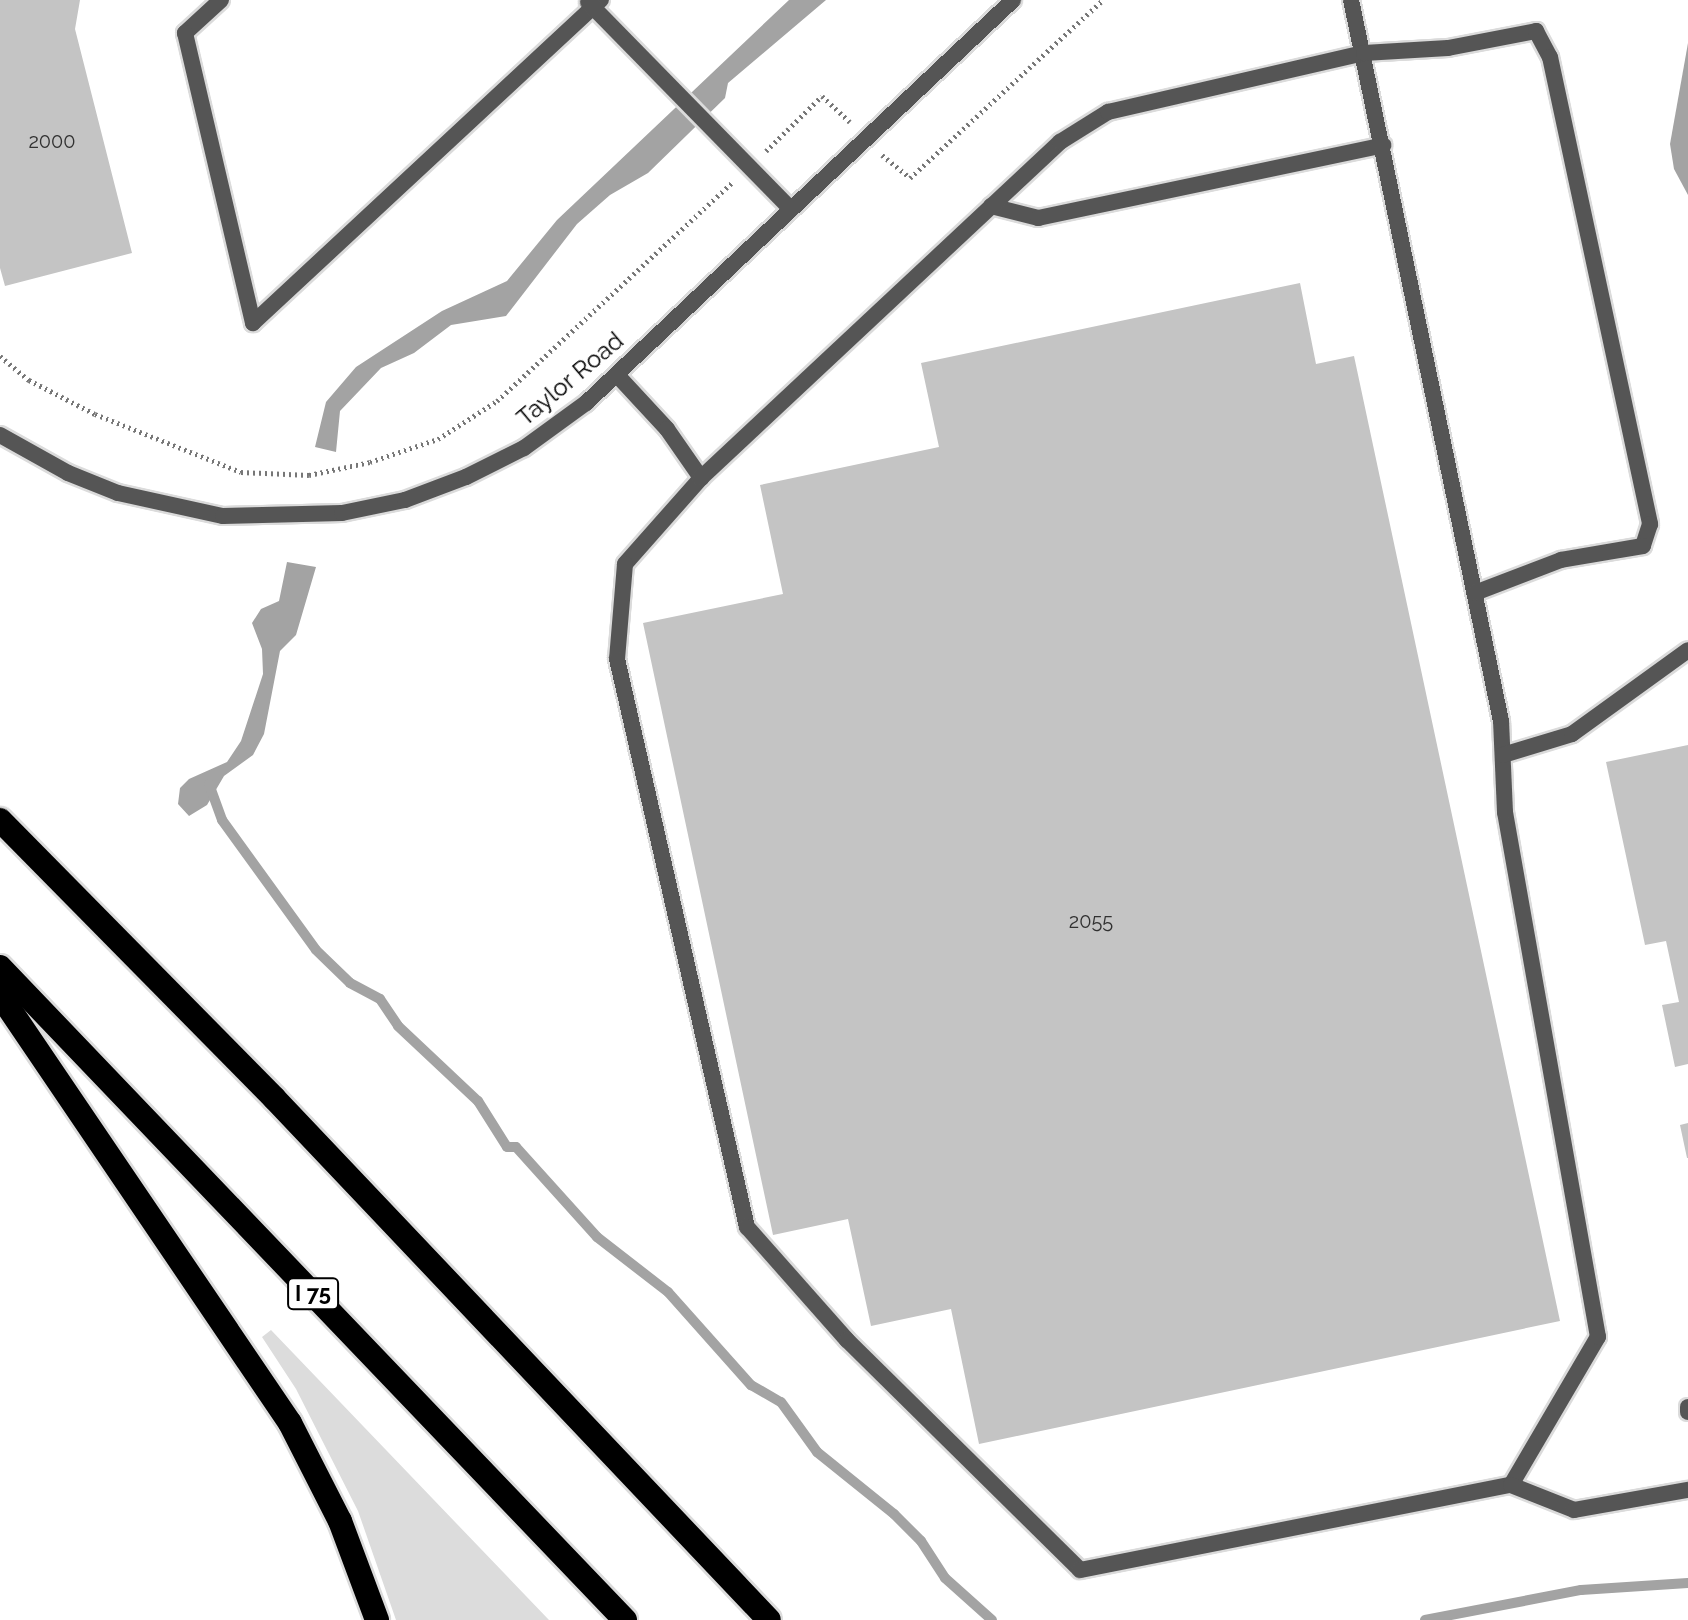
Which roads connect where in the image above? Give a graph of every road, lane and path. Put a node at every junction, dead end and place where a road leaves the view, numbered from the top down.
1 (221, 0) edge
2 (1013, 0) edge
3 (1103, 0) edge
4 (1351, 0) edge
5 (593, 3) edge
6 (1364, 53) junction
7 (843, 115) dead end
8 (1383, 145) junction
9 (888, 161) dead end
10 (750, 167) junction
11 (991, 206) junction
12 (791, 209) junction
13 (0, 356) edge
14 (617, 375) junction
15 (0, 435) edge
16 (701, 478) junction
17 (1475, 593) junction
18 (1688, 650) edge
19 (1503, 755) junction
20 (0, 820) edge
21 (0, 967) edge
22 (0, 995) edge
23 (1511, 1485) junction
24 (1688, 1490) edge
25 (377, 1620) edge
26 (625, 1620) edge
27 (769, 1620) edge

1 - 5 street
2 - 12 street, Taylor Road
3 - 9 path
4 - 6 street
5 - 10 street
6 - 8 street
6 - 11 street
6 - 17 street
7 - 10 path
8 - 11 street
8 - 17 street
10 - 12 street
10 - 13 path
11 - 16 street
12 - 14 street, Taylor Road
14 - 15 street, Taylor Road
14 - 16 street
16 - 23 street
17 - 19 street
18 - 19 street
19 - 23 street
20 - 27 highway
21 - 26 highway, I 75
22 - 25 highway
23 - 24 street

